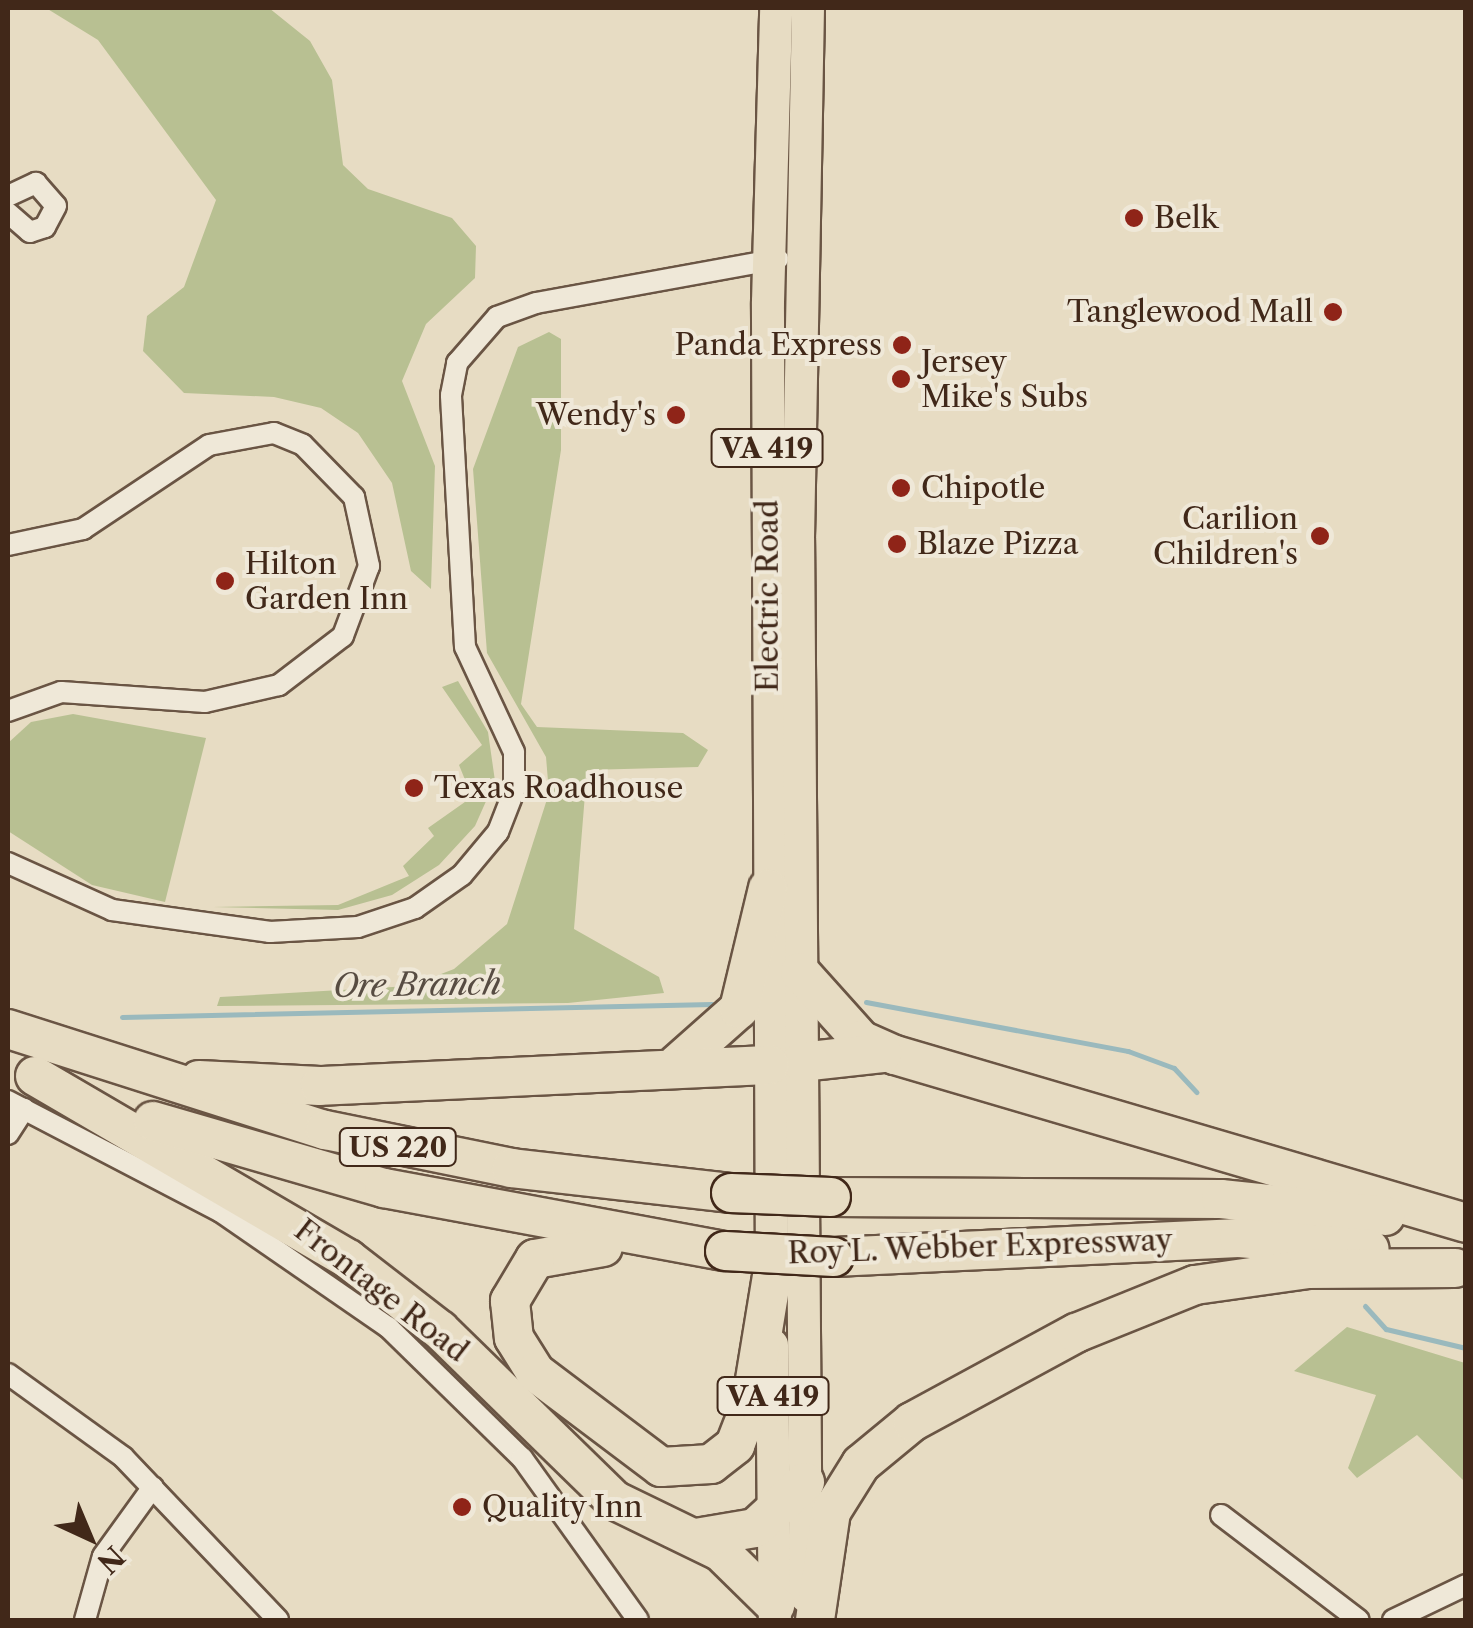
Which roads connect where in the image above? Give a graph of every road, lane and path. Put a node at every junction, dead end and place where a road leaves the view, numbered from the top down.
1 (776, 8) edge
2 (808, 8) edge
3 (9, 190) edge
4 (8, 213) edge
5 (784, 259) junction
6 (8, 545) edge
7 (8, 711) edge
8 (8, 863) edge
9 (768, 888) junction
10 (800, 972) junction
11 (8, 1029) edge
12 (895, 1055) junction
13 (75, 1056) junction
14 (677, 1064) junction
15 (786, 1064) junction
16 (18, 1087) edge
17 (8, 1134) edge
18 (1466, 1223) edge
19 (646, 1240) junction
20 (1462, 1259) edge
21 (772, 1276) junction
22 (8, 1374) edge
23 (805, 1482) junction
24 (153, 1487) junction
25 (1221, 1514) dead end
26 (774, 1517) junction
27 (696, 1538) junction
28 (1466, 1585) edge
29 (785, 1615) edge
30 (85, 1620) edge
31 (278, 1620) edge
32 (638, 1620) edge
33 (815, 1620) edge
34 (1359, 1620) edge
35 (1393, 1620) edge

1 - 5 main road, Electric Road / VA 419
2 - 5 main road, Electric Road / VA 419
3 - 4 street
5 - 8 street
5 - 9 main road, Electric Road / VA 419
5 - 10 main road, Electric Road / VA 419
6 - 7 street
9 - 14 highway
9 - 15 main road, Electric Road / VA 419
10 - 12 highway
10 - 15 main road, VA 419
11 - 13 highway, US 220
12 - 15 highway
12 - 18 highway
13 - 14 highway
13 - 20 highway, Roy L. Webber Expressway / US 220, bridge
14 - 15 highway
15 - 21 main road, VA 419
15 - 23 main road
16 - 17 street
16 - 19 highway, Roy L. Webber Expressway / US 220
16 - 27 highway
16 - 32 street, Frontage Road
19 - 20 highway, Roy L. Webber Expressway / US 220, bridge
19 - 21 highway
20 - 33 highway
21 - 26 main road, VA 419
22 - 24 street
23 - 26 highway
23 - 29 main road
24 - 30 street
24 - 31 street
25 - 34 street
26 - 27 highway
26 - 29 main road, VA 419
27 - 29 highway
28 - 35 street

